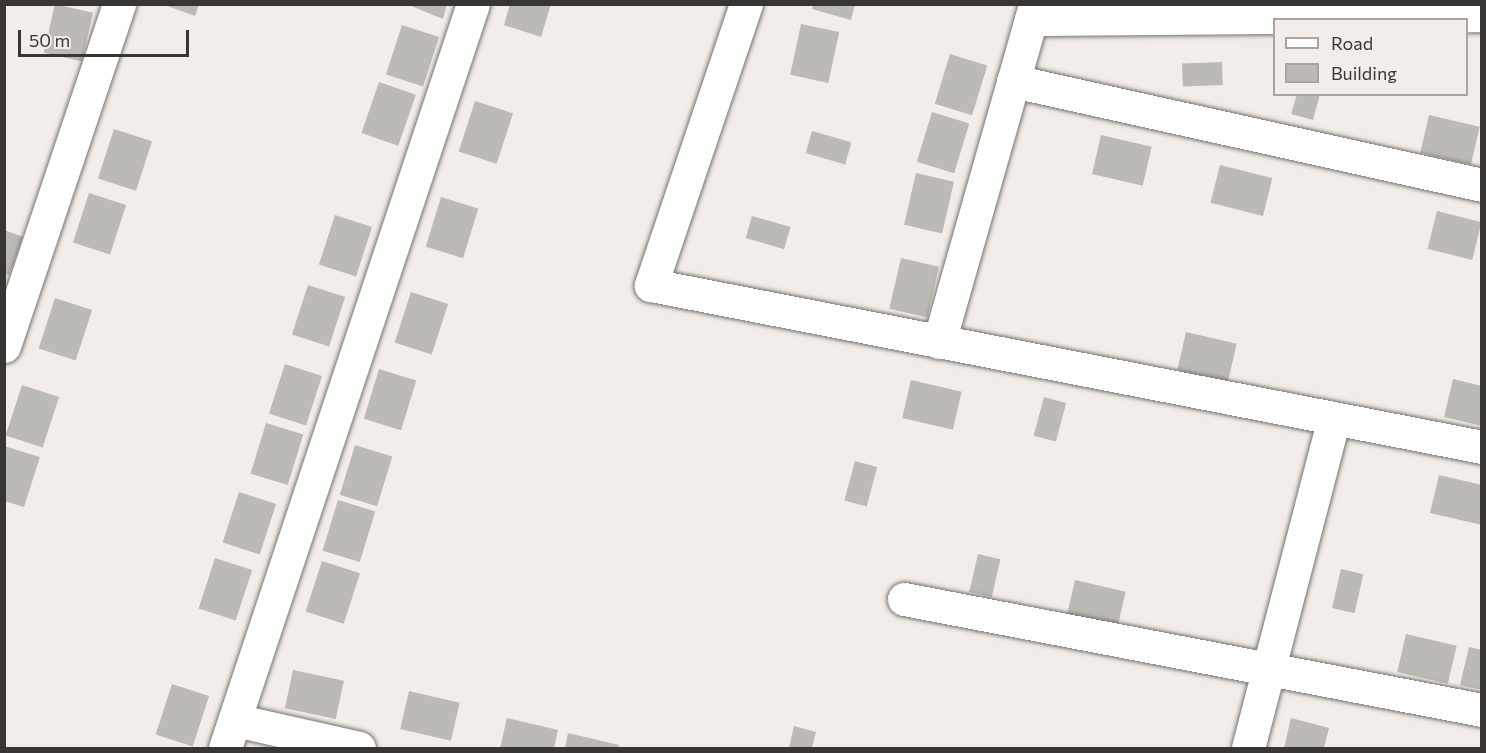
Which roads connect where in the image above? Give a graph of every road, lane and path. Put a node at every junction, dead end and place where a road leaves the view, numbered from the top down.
1 (119, 4) edge
2 (473, 4) edge
3 (746, 4) edge
4 (1033, 12) edge
5 (1482, 15) edge
6 (1013, 81) junction
7 (1482, 185) edge
8 (939, 342) junction
9 (4, 346) edge
10 (1334, 419) junction
11 (1482, 447) edge
12 (904, 599) dead end
13 (1269, 669) junction
14 (1482, 710) edge
15 (230, 734) edge
16 (359, 748) edge
17 (1248, 748) edge

1 - 9 street
2 - 15 street
3 - 8 street
4 - 5 street
4 - 6 street
6 - 7 street
6 - 8 street
8 - 10 street
10 - 11 street
10 - 13 street
12 - 13 street
13 - 14 street
13 - 17 street
15 - 16 street

